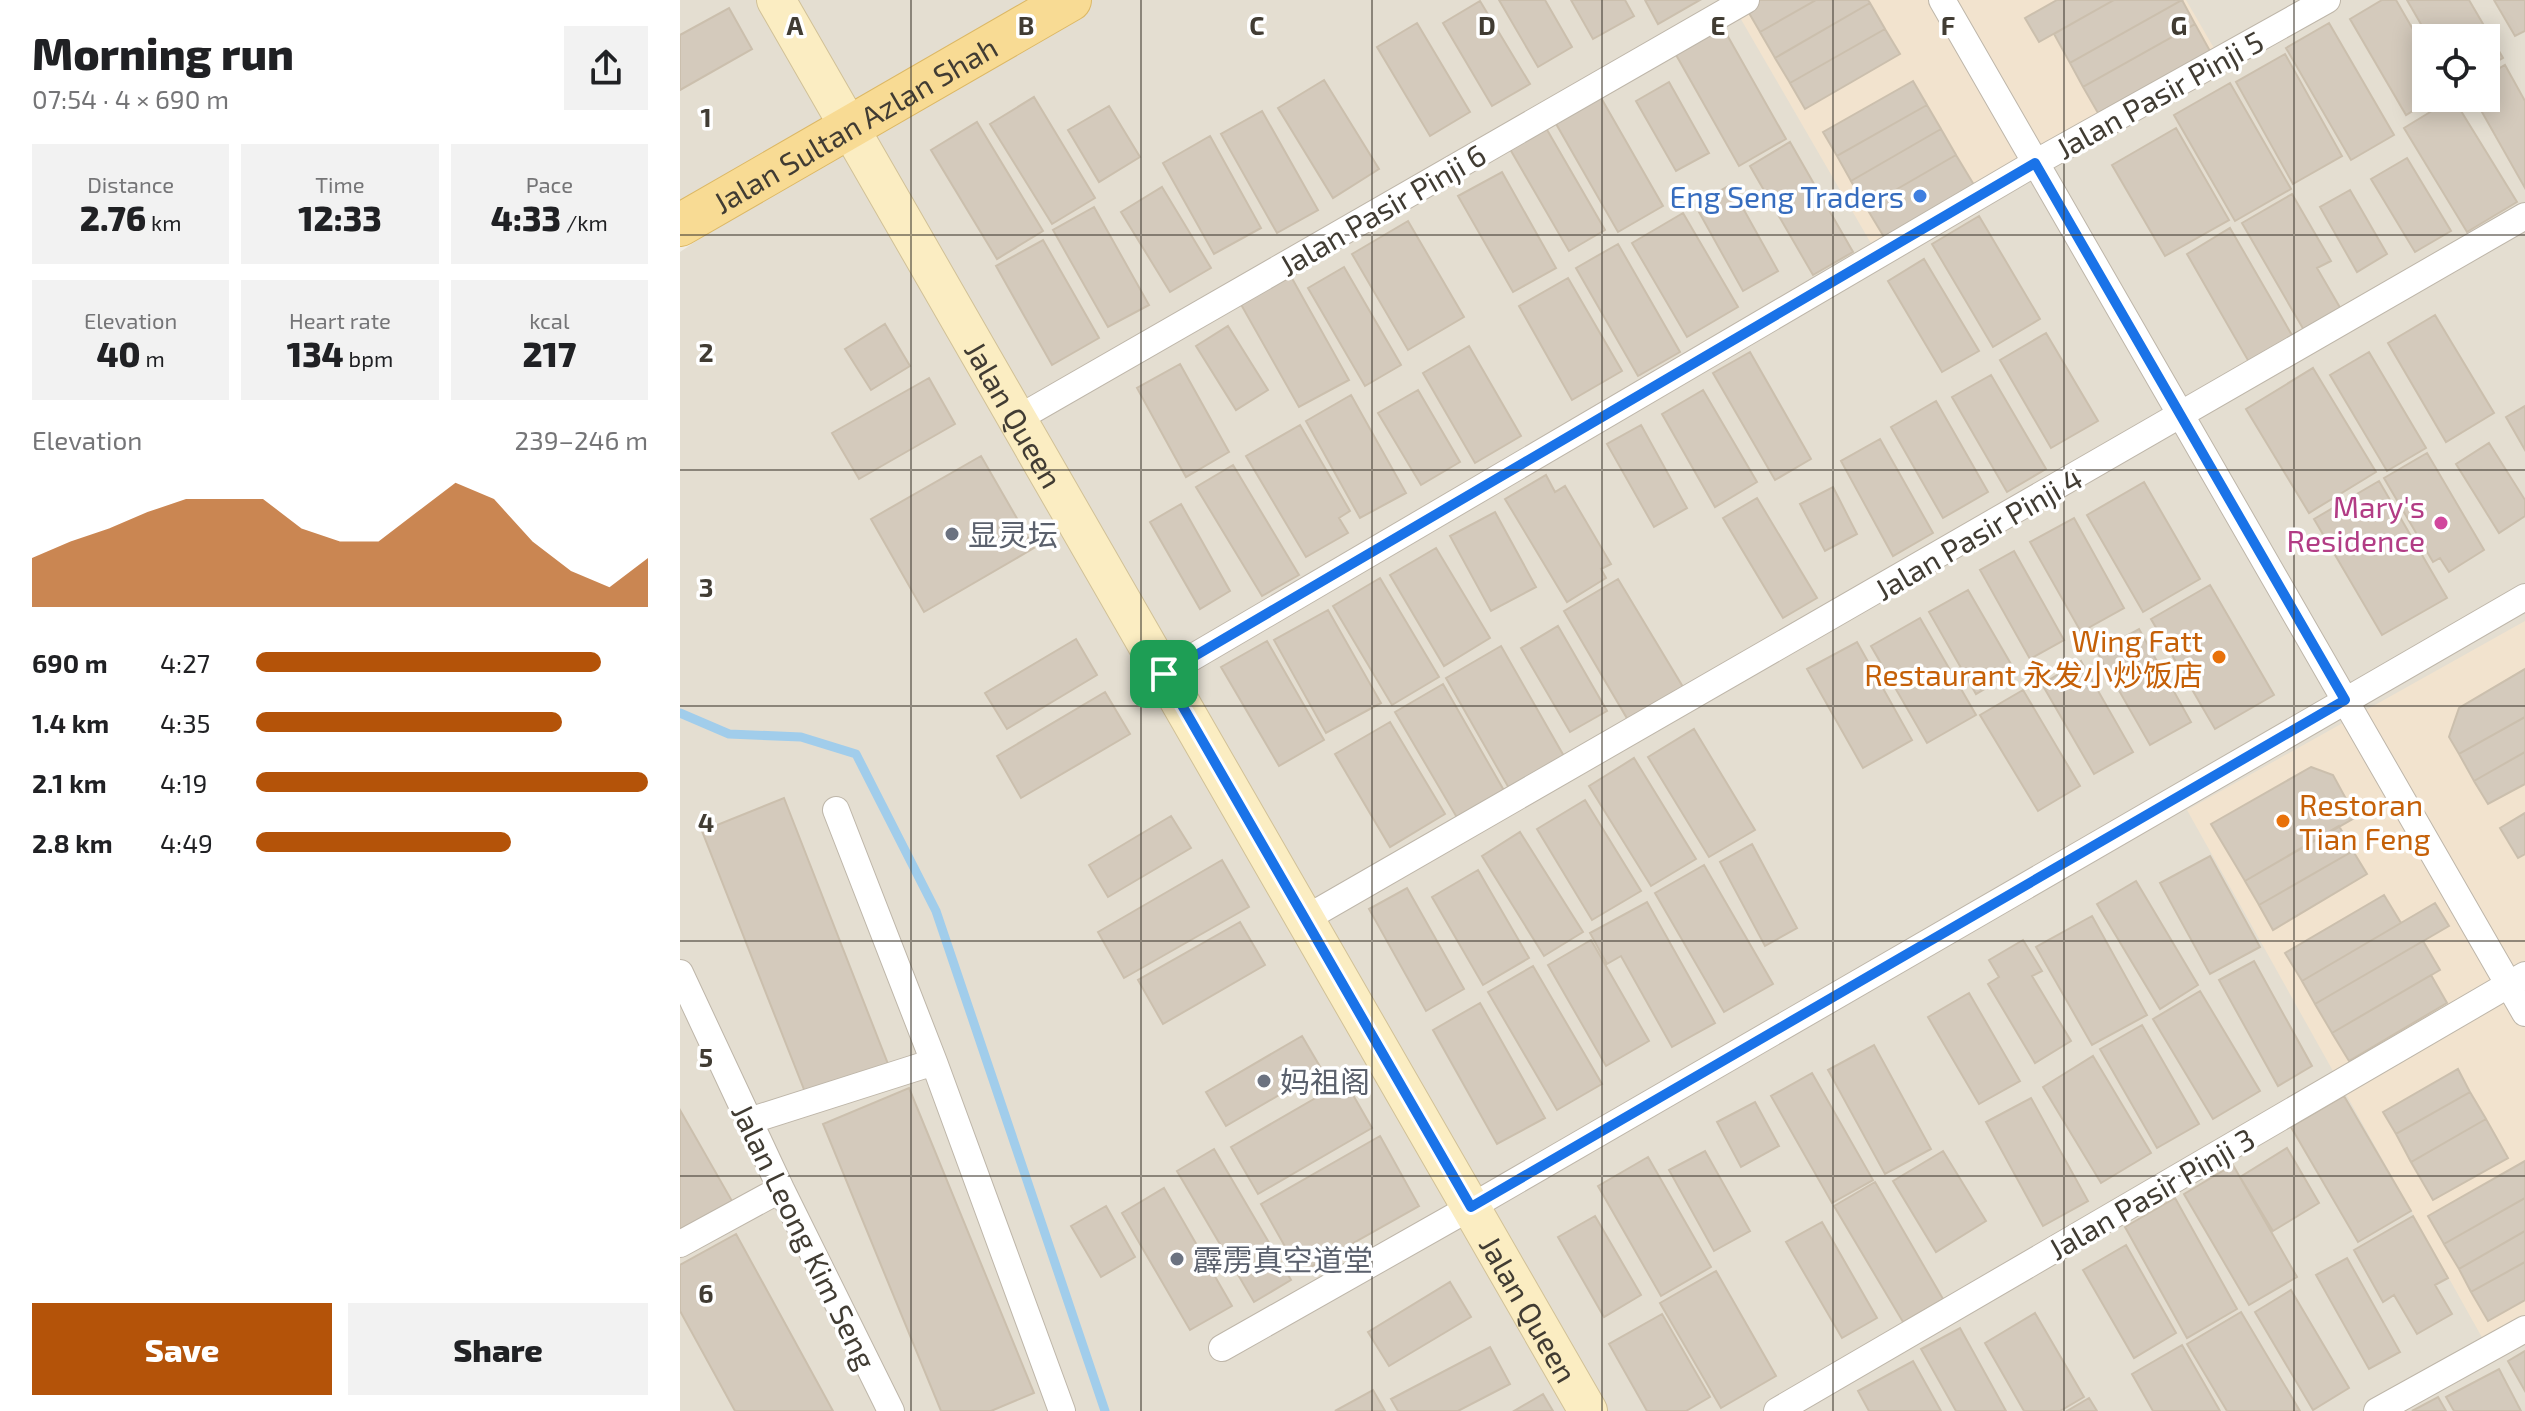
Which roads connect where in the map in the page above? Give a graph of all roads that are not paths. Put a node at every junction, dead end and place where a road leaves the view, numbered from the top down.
1 (776, 0) edge
2 (1070, 0) edge
3 (1746, 0) edge
4 (1942, 0) edge
5 (2327, 0) edge
6 (849, 126) junction
7 (2035, 163) junction
8 (2525, 216) edge
9 (680, 225) edge
10 (2181, 416) junction
11 (1017, 419) junction
12 (2525, 597) edge
13 (1164, 674) junction
14 (2345, 700) junction
15 (836, 810) dead end
16 (1305, 919) junction
17 (680, 973) edge
18 (2517, 980) edge
19 (2525, 1013) edge
20 (934, 1062) junction
21 (749, 1121) junction
22 (781, 1189) junction
23 (1471, 1207) junction
24 (680, 1244) edge
25 (2525, 1329) edge
26 (1222, 1348) dead end
27 (891, 1411) edge
28 (1062, 1411) edge
29 (1588, 1411) edge
30 (1777, 1411) edge
31 (2377, 1411) edge

1 - 6 main road, Jalan Queen
2 - 6 main road, Jalan Sultan Azlan Shah
3 - 11 street, Jalan Pasir Pinji 6
4 - 7 street
5 - 7 street, Jalan Pasir Pinji 5
6 - 9 main road, Jalan Sultan Azlan Shah
6 - 11 main road, Jalan Queen
7 - 10 street
7 - 13 street, Jalan Pasir Pinji 5
8 - 10 street, Jalan Pasir Pinji 4
10 - 14 street
10 - 16 street, Jalan Pasir Pinji 4
11 - 13 main road, Jalan Queen
12 - 14 street
13 - 16 main road, Jalan Queen
14 - 18 street
14 - 23 street
15 - 20 street
16 - 23 main road, Jalan Queen
17 - 21 street, Jalan Leong Kim Seng
18 - 19 street
18 - 30 street, Jalan Pasir Pinji 3
20 - 21 street
20 - 28 street
21 - 22 street, Jalan Leong Kim Seng
22 - 24 street
22 - 27 street, Jalan Leong Kim Seng
23 - 26 street
23 - 29 main road, Jalan Queen
25 - 31 street

